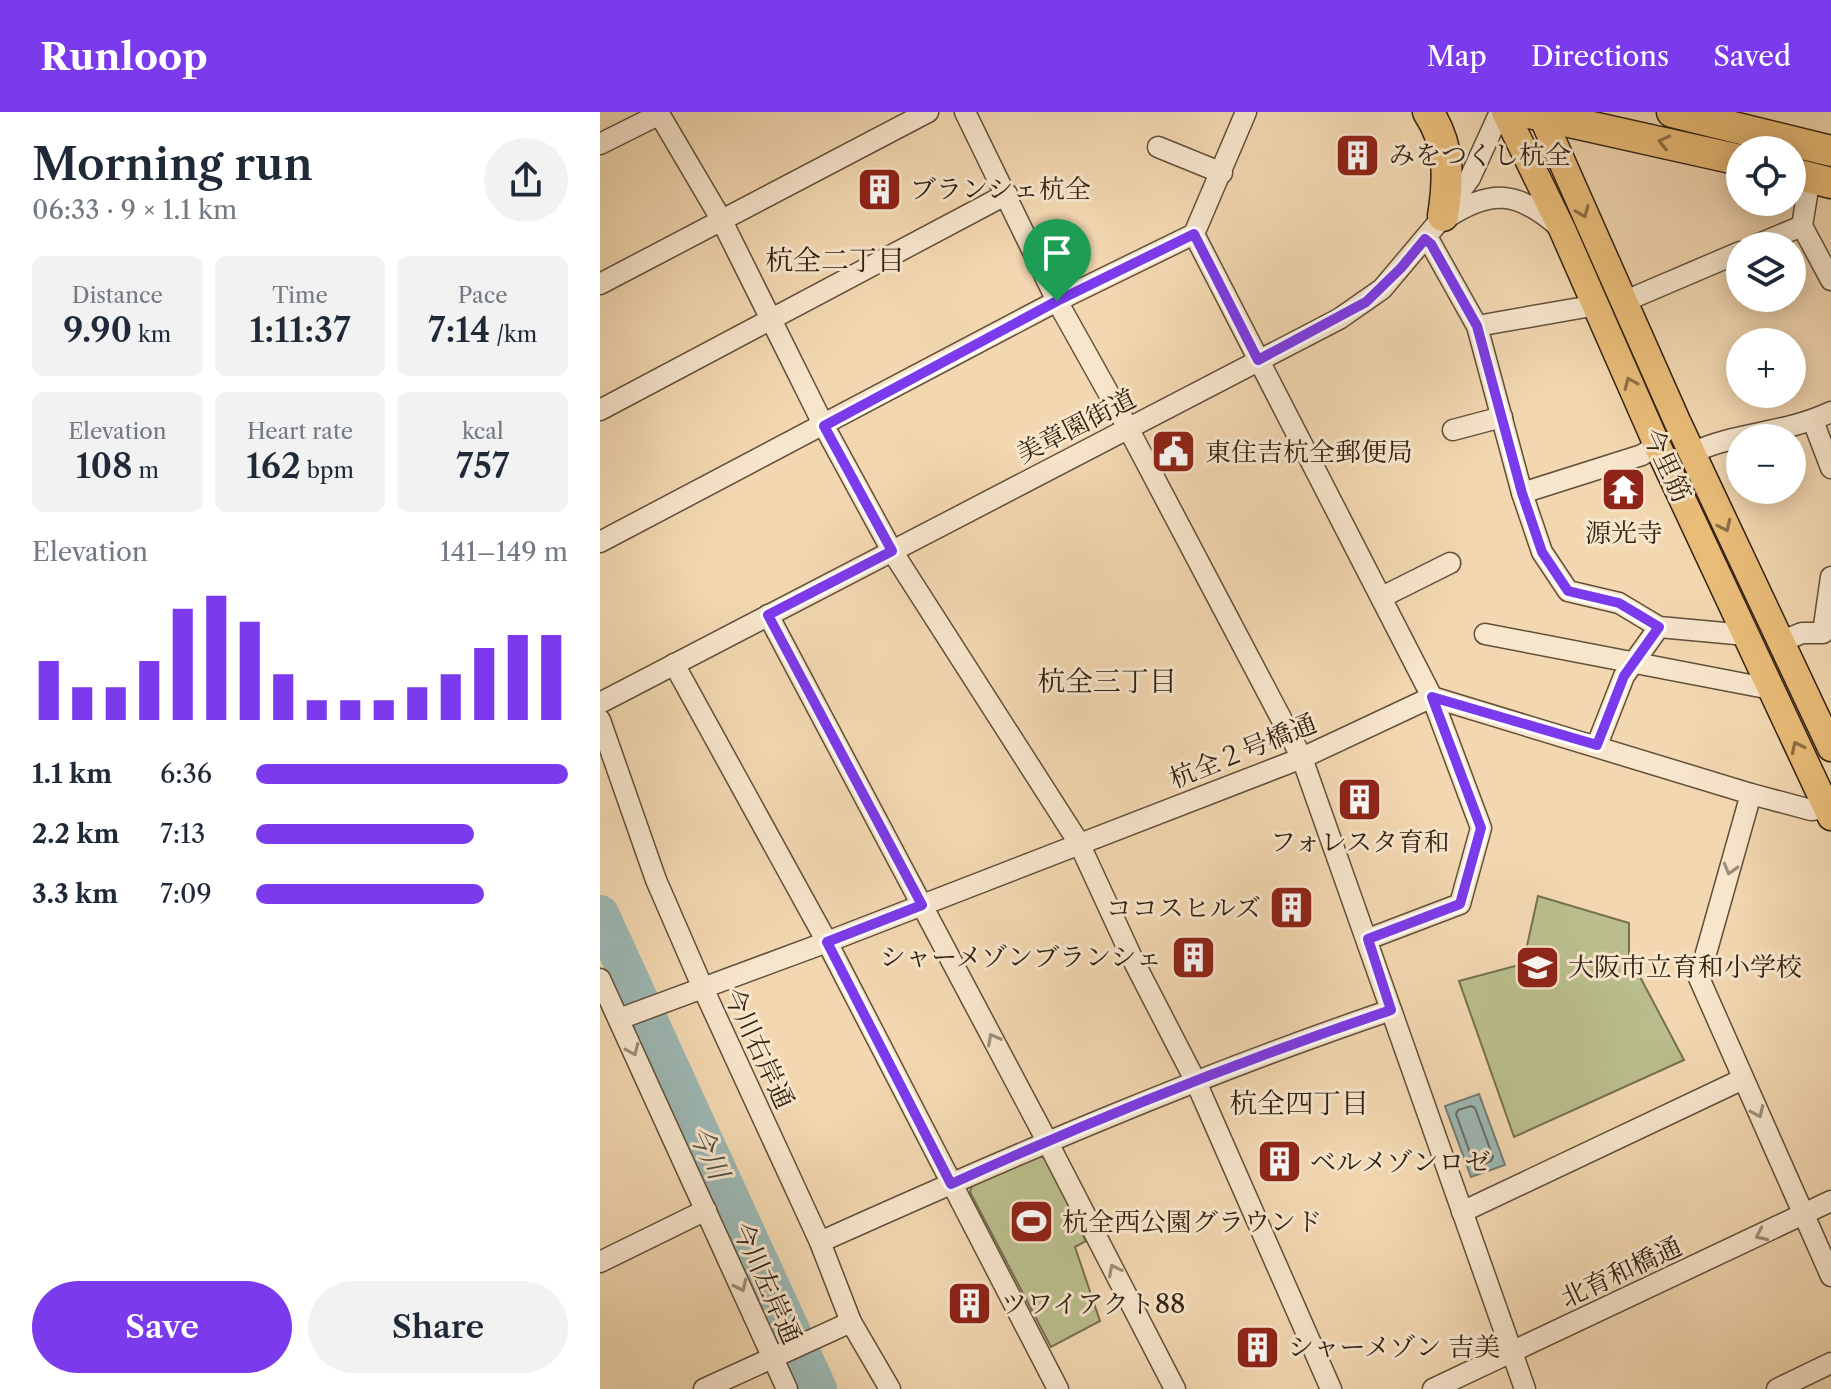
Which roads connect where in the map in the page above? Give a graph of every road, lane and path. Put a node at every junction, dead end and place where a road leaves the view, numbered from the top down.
1 (928, 112) edge
2 (965, 112) edge
3 (1246, 112) edge
4 (1428, 112) edge
5 (1502, 112) edge
6 (1672, 112) edge
7 (1688, 112) edge
8 (658, 113) edge
9 (1535, 113) edge
10 (1718, 122) junction
11 (600, 144) edge
12 (1158, 147) dead end
13 (1831, 151) edge
14 (1726, 157) edge
15 (1222, 173) junction
16 (1811, 178) edge
17 (1007, 194) junction
18 (721, 219) junction
19 (1802, 226) junction
20 (1434, 227) junction
21 (1562, 229) junction
22 (1788, 232) edge
23 (1194, 234) junction
24 (1726, 258) edge
25 (1828, 269) edge
26 (600, 284) edge
27 (1057, 301) junction
28 (1623, 302) junction
29 (1597, 305) junction
30 (770, 321) junction
31 (1477, 326) junction
32 (1258, 360) junction
33 (600, 410) edge
34 (1822, 416) edge
35 (1502, 417) junction
36 (824, 426) junction
37 (1128, 428) junction
38 (1453, 430) dead end
39 (1657, 445) junction
40 (1692, 453) junction
41 (1831, 468) edge
42 (1522, 493) junction
43 (600, 542) edge
44 (892, 551) junction
45 (1450, 563) dead end
46 (1831, 577) edge
47 (1382, 597) junction
48 (768, 615) junction
49 (1659, 627) junction
50 (1485, 634) dead end
51 (1746, 635) junction
52 (1780, 642) junction
53 (1635, 663) junction
54 (674, 664) junction
55 (1771, 689) junction
56 (1432, 697) junction
57 (600, 703) edge
58 (600, 720) edge
59 (1597, 745) junction
60 (1831, 748) edge
61 (1302, 758) junction
62 (1751, 794) junction
63 (1829, 813) edge
64 (1079, 843) junction
65 (922, 905) junction
66 (1368, 939) junction
67 (827, 942) junction
68 (600, 979) edge
69 (693, 989) junction
70 (1391, 1010) junction
71 (627, 1016) junction
72 (1743, 1079) junction
73 (1196, 1082) junction
74 (1047, 1141) junction
75 (951, 1184) junction
76 (1831, 1201) edge
77 (706, 1210) junction
78 (1462, 1212) junction
79 (1803, 1214) junction
80 (820, 1242) junction
81 (600, 1262) edge
82 (1831, 1276) edge
83 (851, 1322) junction
84 (1511, 1353) junction
85 (772, 1357) junction
86 (1831, 1363) edge
87 (704, 1389) edge
88 (787, 1389) edge
89 (890, 1389) edge
90 (1058, 1389) edge
91 (1175, 1389) edge
92 (1331, 1389) edge
93 (1433, 1389) edge
94 (1525, 1389) edge
95 (1777, 1389) edge

1 - 18 street
2 - 17 street
3 - 15 street
4 - 20 highway
5 - 20 street, 美章園街道
5 - 21 main road, 今里筋
6 - 10 highway
7 - 10 highway
8 - 11 street
8 - 18 street
14 -> 9 highway
9 -> 28 main road, 今里筋
10 - 13 highway
12 - 15 street
15 - 23 street
16 - 19 street
17 - 27 street
17 - 30 street
18 - 26 street
18 - 30 street
19 - 22 street
19 - 25 street
20 - 21 street
20 - 31 street
20 - 32 street, 美章園街道
21 - 29 main road, 今里筋
23 - 27 street
23 - 32 street
24 - 28 street
27 - 36 street
27 - 37 street
28 - 40 main road, 今里筋
29 - 31 street
39 -> 29 main road, 今里筋
30 - 33 street
30 - 36 street
31 - 35 street
32 - 37 street, 美章園街道
32 - 47 street
34 - 40 street
34 - 41 street
35 - 38 street
35 - 42 street
36 - 43 street
36 - 44 street
37 - 44 street, 美章園街道
37 - 61 street
39 - 42 street
39 - 51 main road, 今里筋
40 -> 52 main road, 今里筋
42 - 49 street
44 - 48 street, 美章園街道
44 - 64 street
45 - 47 street
46 - 52 street
47 - 56 street
48 - 54 street, 美章園街道
48 - 65 street
49 - 51 street
49 - 53 street
50 - 53 street
51 - 55 main road, 今里筋
52 - 60 main road, 今里筋
53 - 55 street
53 - 59 street
54 - 57 street, 美章園街道
54 - 67 street
63 -> 55 main road, 今里筋
56 - 59 street
56 - 61 street, 杭全２号橋通
56 - 66 street
58 - 69 street, 今川右岸通
59 - 62 street
61 - 64 street, 杭全２号橋通
61 - 66 street
62 - 63 street
62 -> 72 street
64 - 65 street, 杭全２号橋通
64 - 73 street
65 - 67 street, 杭全２号橋通
74 -> 65 street
66 - 70 street
67 - 69 street, 杭全２号橋通
67 - 75 street
68 - 71 street, 今川左岸通
69 - 71 street, 杭全２号橋通
69 - 80 street, 今川右岸通
70 - 73 street
70 - 78 street
71 -> 77 street, 今川左岸通
72 - 78 street
72 -> 79 street
73 - 74 street
73 - 92 street
74 - 75 street
91 -> 74 street
75 - 80 street
75 - 90 street
76 - 79 street, 北育和橋通
77 - 81 street
77 -> 85 street, 今川左岸通
78 - 84 street
79 - 82 street
79 -> 84 street, 北育和橋通
80 - 83 street, 今川右岸通
83 - 85 street
83 - 89 street, 今川右岸通
84 - 93 street, 北育和橋通
84 - 94 street
85 - 87 street
85 - 88 street, 今川左岸通
86 - 95 street

